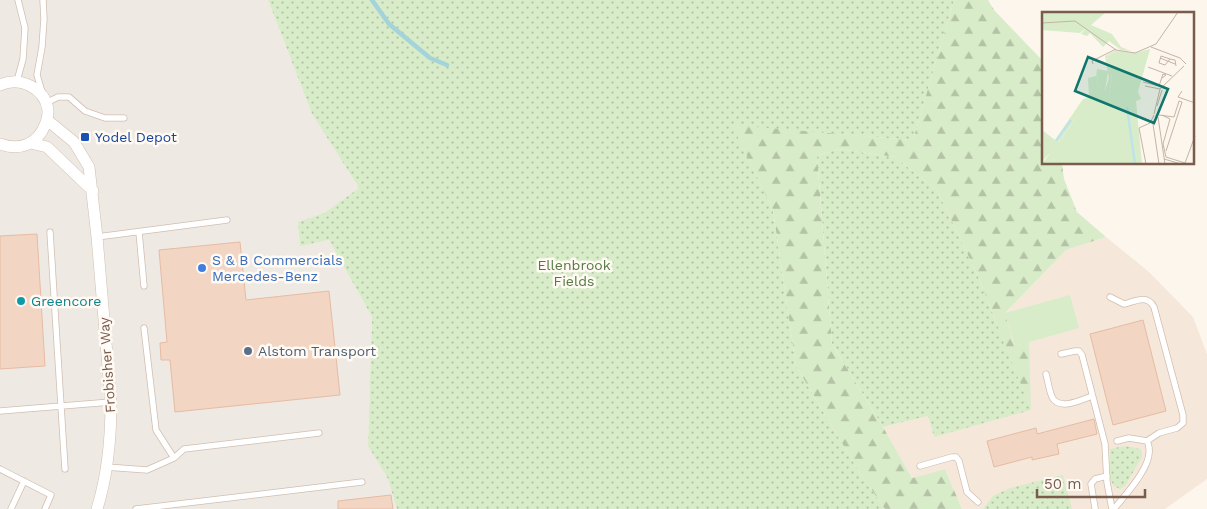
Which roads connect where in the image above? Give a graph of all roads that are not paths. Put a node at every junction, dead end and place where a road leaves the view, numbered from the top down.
1 (18, 0) edge
2 (43, 0) edge
3 (17, 81) junction
4 (0, 85) edge
5 (45, 101) junction
6 (124, 118) dead end
7 (47, 120) junction
8 (31, 143) junction
9 (0, 144) edge
10 (92, 190) junction
11 (227, 220) dead end
12 (50, 232) dead end
13 (139, 232) junction
14 (98, 237) junction
15 (144, 286) dead end
16 (1110, 297) dead end
17 (144, 328) dead end
18 (1061, 354) dead end
19 (1046, 374) dead end
20 (1092, 396) junction
21 (111, 402) junction
22 (61, 406) junction
23 (0, 411) edge
24 (319, 434) dead end
25 (1147, 441) junction
26 (1117, 442) dead end
27 (174, 458) junction
28 (920, 466) dead end
29 (106, 467) junction
30 (65, 469) dead end
31 (0, 470) edge
32 (1107, 476) junction
33 (24, 481) junction
34 (362, 482) dead end
35 (978, 502) dead end
36 (1095, 508) dead end
37 (11, 509) edge
38 (45, 509) edge
39 (97, 509) edge
40 (136, 509) edge
41 (1113, 509) edge

1 - 3 lane
2 - 5 lane
3 - 4 street
3 - 5 street
5 - 6 lane
5 - 7 street
7 - 8 street
7 - 10 street, Frobisher Way
8 - 9 street
8 - 10 street
10 - 14 street, Frobisher Way
11 - 13 lane
12 - 22 lane
13 - 14 lane
13 - 15 lane
14 - 21 street, Frobisher Way
16 - 25 lane
17 - 27 lane
18 - 20 lane
19 - 20 lane
20 - 32 lane
21 - 22 lane
21 - 29 street, Frobisher Way
22 - 23 lane
22 - 30 lane
24 - 27 lane
25 - 26 lane
25 - 41 lane
27 - 29 lane
28 - 35 lane
29 - 39 street, Frobisher Way
31 - 33 lane
32 - 36 lane
32 - 41 lane
33 - 37 lane
33 - 38 lane
34 - 40 lane

